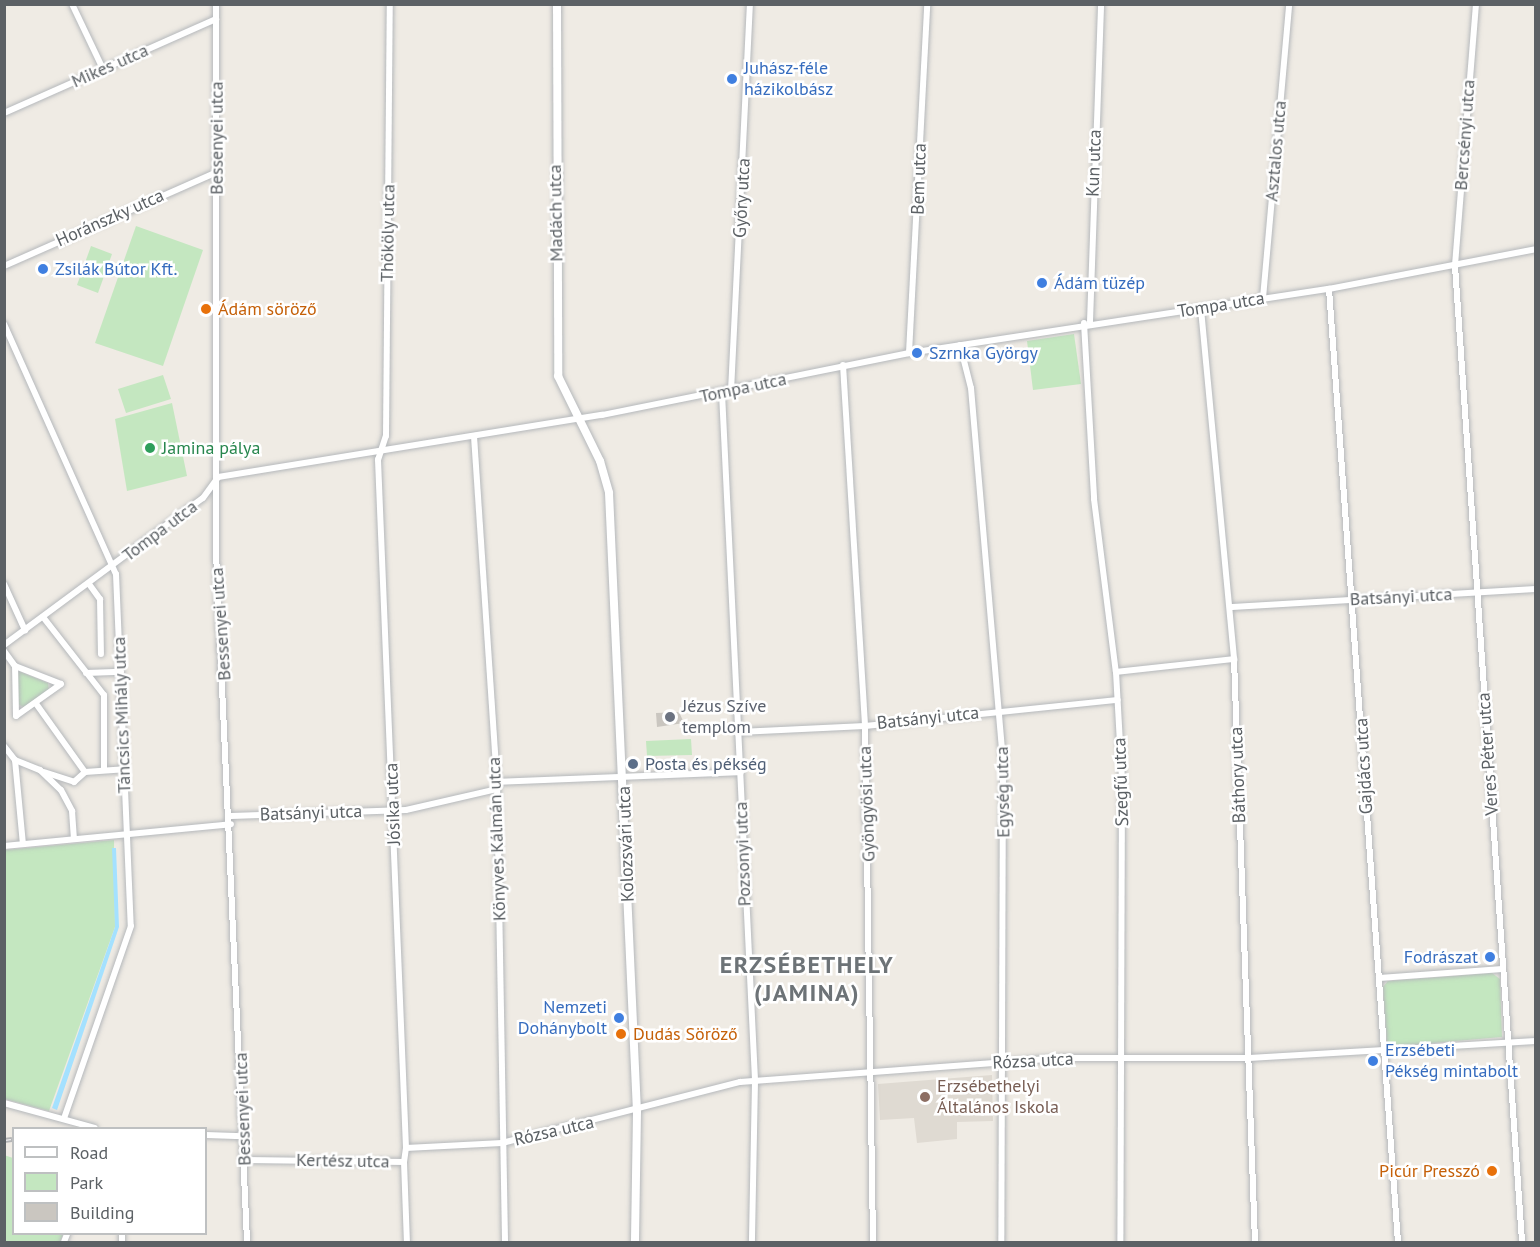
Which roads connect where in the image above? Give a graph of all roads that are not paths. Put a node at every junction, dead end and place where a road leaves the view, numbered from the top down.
1 (72, 4) edge
2 (216, 4) edge
3 (390, 4) edge
4 (557, 4) edge
5 (750, 4) edge
6 (927, 4) edge
7 (1101, 4) edge
8 (1289, 4) edge
9 (1476, 4) edge
10 (216, 19) junction
11 (103, 69) junction
12 (4, 113) edge
13 (217, 172) junction
14 (1536, 249) edge
15 (4, 266) edge
16 (1455, 266) junction
17 (1329, 289) junction
18 (1263, 298) junction
19 (1201, 309) junction
20 (1087, 322) junction
21 (4, 324) edge
22 (960, 345) junction
23 (909, 353) junction
24 (843, 365) junction
25 (731, 391) junction
26 (722, 393) junction
27 (576, 418) junction
28 (474, 436) junction
29 (381, 451) junction
30 (378, 460) joint
31 (218, 477) junction
32 (114, 565) junction
33 (4, 584) edge
34 (89, 584) junction
35 (1536, 590) edge
36 (1476, 593) junction
37 (1352, 600) junction
38 (1231, 608) junction
39 (43, 617) junction
40 (25, 630) junction
41 (4, 645) edge
42 (4, 651) edge
43 (101, 654) dead end
44 (1234, 659) junction
45 (15, 666) junction
46 (121, 672) junction
47 (1116, 672) junction
48 (86, 673) junction
49 (1118, 700) junction
50 (37, 705) junction
51 (1000, 710) junction
52 (865, 726) junction
53 (738, 732) junction
54 (4, 746) edge
55 (15, 760) junction
56 (104, 769) junction
57 (124, 769) junction
58 (40, 770) junction
59 (85, 772) junction
60 (741, 772) junction
61 (623, 777) junction
62 (64, 779) junction
63 (497, 786) junction
64 (59, 788) junction
65 (394, 810) junction
66 (231, 816) junction
67 (231, 824) junction
68 (125, 833) junction
69 (74, 839) junction
70 (23, 844) junction
71 (4, 846) edge
72 (1503, 969) junction
73 (1379, 978) junction
74 (1536, 1041) edge
75 (1508, 1043) junction
76 (1385, 1049) junction
77 (1120, 1058) junction
78 (1248, 1058) junction
79 (1003, 1062) junction
80 (871, 1075) junction
81 (755, 1081) junction
82 (4, 1103) edge
83 (637, 1112) junction
84 (63, 1118) junction
85 (92, 1127) edge
86 (207, 1135) edge
87 (243, 1136) junction
88 (502, 1143) junction
89 (406, 1148) junction
90 (244, 1160) junction
91 (404, 1162) junction
92 (247, 1242) edge
93 (407, 1242) edge
94 (505, 1242) edge
95 (635, 1242) edge
96 (752, 1242) edge
97 (873, 1242) edge
98 (1001, 1242) edge
99 (1120, 1242) edge
100 (1255, 1242) edge
101 (1398, 1242) edge
102 (1522, 1242) edge

1 - 11 street
2 - 10 street, Bessenyei utca
3 - 29 street, Thököly utca
4 - 27 street, Madách utca
5 - 25 street, Győry utca
6 - 23 street, Bem utca
7 - 20 street, Kun utca
8 - 18 street, Asztalos utca
9 - 16 street, Bercsényi utca
10 - 11 street, Mikes utca
10 - 13 street, Bessenyei utca
11 - 12 street, Mikes utca
13 - 15 street, Horánszky utca
13 - 31 street, Bessenyei utca
14 - 16 street, Tompa utca
16 - 17 street, Tompa utca
16 - 36 street, Veres Péter utca
17 - 18 street, Tompa utca
17 - 37 street, Gajdács utca
18 - 19 street, Tompa utca
19 - 20 street, Tompa utca
19 - 38 street, Báthory utca
20 - 22 street, Tompa utca
20 - 47 street, Szegfű utca
21 - 32 street, Táncsics Mihály utca
22 - 23 street, Tompa utca
22 - 51 street, Egység utca
23 - 24 street, Tompa utca
24 - 25 street, Tompa utca
24 - 52 street, Gyöngyösi utca
25 - 26 street, Tompa utca
26 - 27 street, Tompa utca
26 - 53 street, Pozsonyi utca
27 - 28 street, Tompa utca
27 - 61 street, Kolozsvári utca
28 - 29 street, Tompa utca
28 - 63 street, Könyves Kálmán utca
29 - 30 street, Thököly utca
29 - 31 street, Tompa utca
30 - 65 street, Jósika utca
31 - 32 street, Tompa utca
31 - 66 street, Bessenyei utca
32 - 34 street, Tompa utca
32 - 46 street, Táncsics Mihály utca
33 - 40 street
34 - 39 street, Tompa utca
34 - 43 street
35 - 36 street, Batsányi utca
36 - 37 street, Batsányi utca
36 - 72 street, Veres Péter utca
37 - 38 street, Batsányi utca
37 - 73 street, Gajdács utca
38 - 44 street, Báthory utca
39 - 40 street, Tompa utca
39 - 48 street
40 - 41 street, Tompa utca
42 - 45 street
44 - 47 street
44 - 78 street, Báthory utca
45 - 50 street
45 - 50 street
46 - 48 street
46 - 57 street, Táncsics Mihály utca
47 - 49 street, Szegfű utca
48 - 56 street
49 - 51 street, Batsányi utca
49 - 77 street, Szegfű utca
50 - 59 street
51 - 52 street, Batsányi utca
51 - 79 street, Egység utca
52 - 53 street, Batsányi utca
52 - 80 street, Gyöngyösi utca
53 - 60 street, Pozsonyi utca
54 - 55 street
55 - 58 street
55 - 70 street
56 - 57 street
56 - 59 street
57 - 68 street, Táncsics Mihály utca
58 - 62 street
58 - 64 street
59 - 62 street
60 - 61 street, Batsányi utca
60 - 81 street, Pozsonyi utca
61 - 63 street, Batsányi utca
61 - 83 street, Kolozsvári utca
62 - 64 street
63 - 65 street, Batsányi utca
63 - 88 street, Könyves Kálmán utca
64 - 69 street
65 - 66 street, Batsányi utca
65 - 89 street, Jósika utca
66 - 67 street, Bessenyei utca
67 - 68 street
67 - 87 street, Bessenyei utca
68 - 69 street
68 - 84 street, Táncsics Mihály utca
69 - 70 street
70 - 71 street
72 - 73 street
72 - 75 street, Veres Péter utca
73 - 76 street, Gajdács utca
74 - 75 street, Rózsa utca
75 - 76 street, Rózsa utca
75 - 102 street, Veres Péter utca
76 - 78 street, Rózsa utca
76 - 101 street, Gajdács utca
77 - 78 street, Rózsa utca
77 - 79 street, Rózsa utca
77 - 99 street, Szegfű utca
78 - 100 street, Báthory utca
79 - 80 street, Rózsa utca
79 - 98 street, Egység utca
80 - 81 street, Rózsa utca
80 - 97 street, Gyöngyösi utca
81 - 83 street, Rózsa utca
81 - 96 street, Pozsonyi utca
82 - 84 street
83 - 88 street, Rózsa utca
83 - 95 street, Kolozsvári utca
84 - 85 street
86 - 87 street
87 - 90 street, Bessenyei utca
88 - 89 street, Kertész utca
88 - 94 street, Könyves Kálmán utca
89 - 91 street, Kertész utca
90 - 91 street, Kertész utca
90 - 92 street, Bessenyei utca
91 - 93 street

